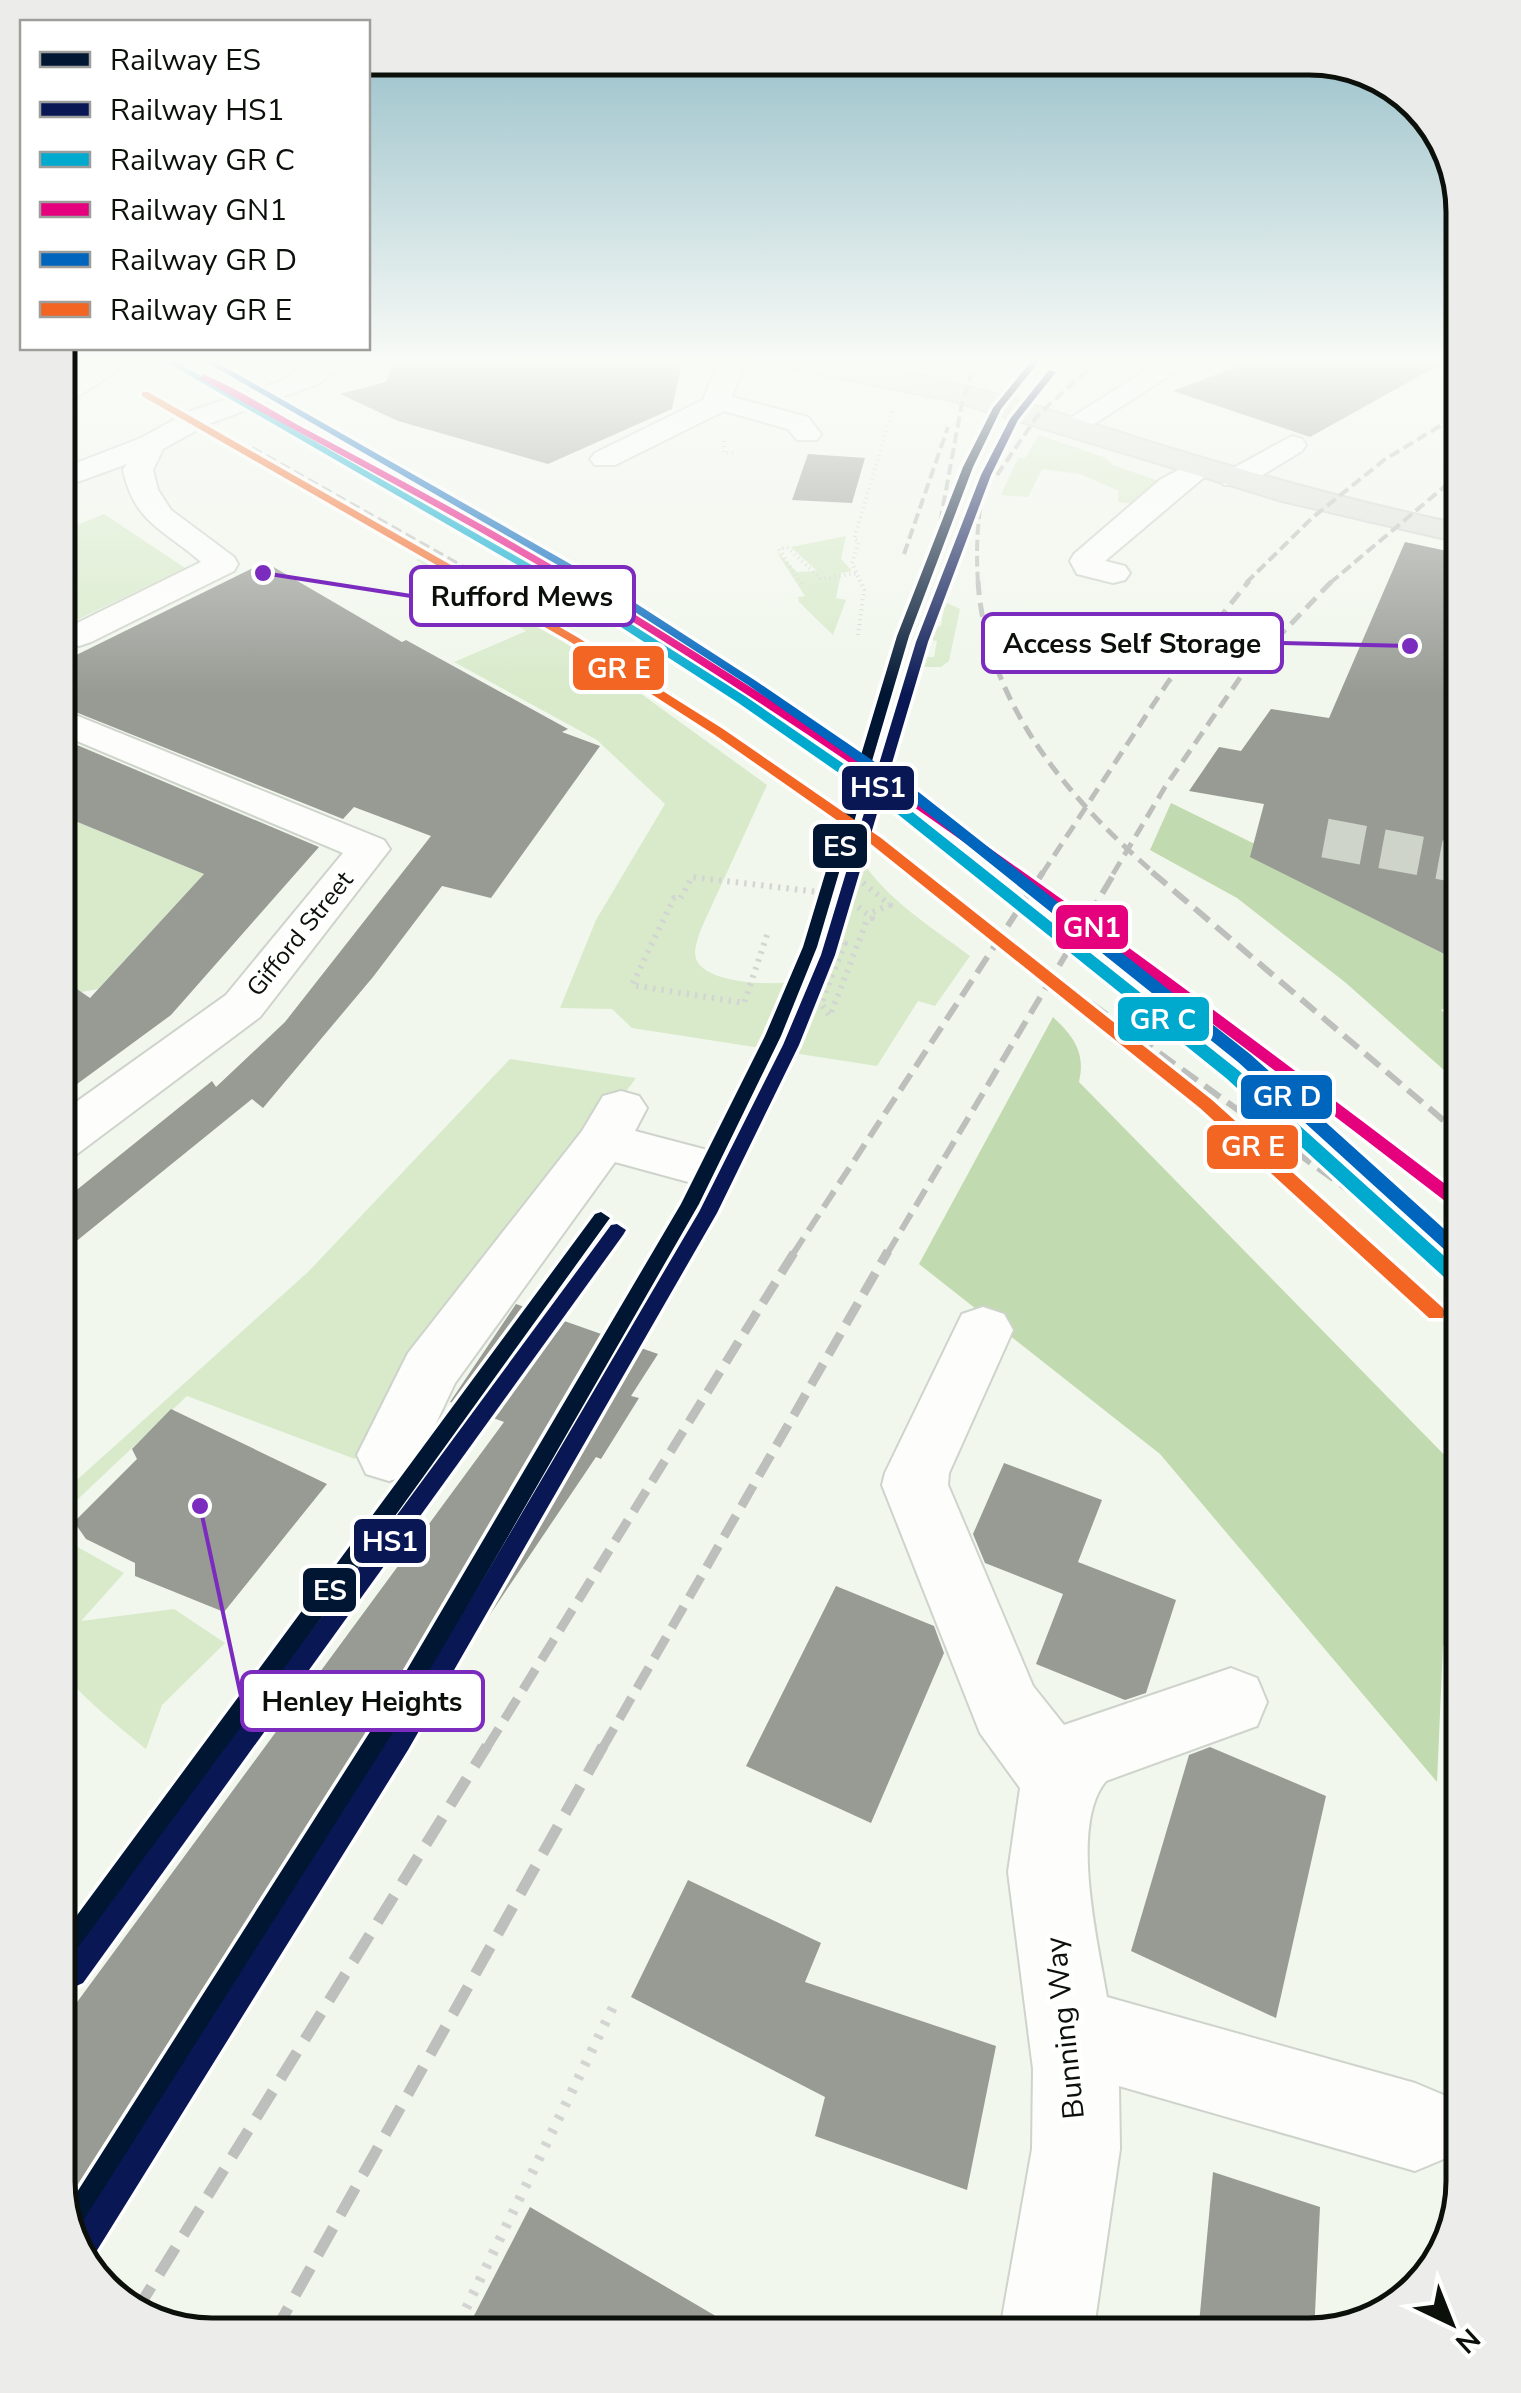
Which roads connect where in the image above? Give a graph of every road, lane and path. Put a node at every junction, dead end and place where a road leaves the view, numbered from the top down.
1 (138, 471) edge
2 (876, 471) edge
3 (1196, 471) edge
4 (1209, 471) edge
5 (1248, 471) edge
6 (1235, 478) junction
7 (1446, 530) edge
8 (1088, 561) dead end
9 (859, 572) junction
10 (801, 584) dead end
11 (904, 614) dead end
12 (941, 618) dead end
13 (79, 634) dead end
14 (858, 635) dead end
15 (75, 726) edge
16 (847, 869) dead end
17 (868, 914) junction
18 (767, 935) dead end
19 (834, 942) dead end
20 (75, 1129) edge
21 (692, 1164) dead end
22 (983, 1330) dead end
23 (389, 1455) dead end
24 (1231, 1702) dead end
25 (1058, 1779) junction
26 (615, 2004) dead end
27 (1069, 2029) junction
28 (1415, 2127) dead end
29 (462, 2318) edge
30 (1049, 2318) edge

1 - 13 street
2 - 9 path
3 - 8 street
4 - 6 main road
5 - 6 street
6 - 7 main road
9 - 10 path
9 - 14 path
11 - 12 path
15 - 20 street, Gifford Street
16 - 17 path
17 - 18 path
17 - 19 path
21 - 23 street
22 - 25 street
24 - 25 street
25 - 27 street, Bunning Way
26 - 29 path
27 - 28 street
27 - 30 street, Bunning Way

